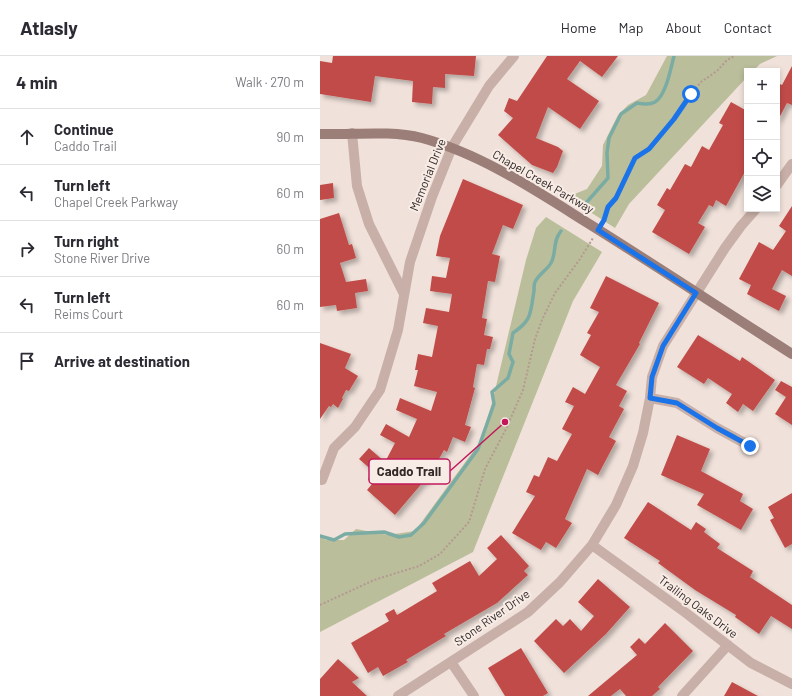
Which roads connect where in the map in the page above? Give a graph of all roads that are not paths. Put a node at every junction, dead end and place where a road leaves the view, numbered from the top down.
1 (514, 56) edge
2 (352, 133) junction
3 (320, 134) edge
4 (452, 147) junction
5 (792, 164) edge
6 (780, 181) edge
7 (753, 212) edge
8 (696, 293) junction
9 (404, 294) junction
10 (792, 354) edge
11 (650, 398) junction
12 (750, 446) dead end
13 (322, 480) dead end
14 (592, 545) junction
15 (728, 645) junction
16 (451, 662) junction
17 (792, 684) edge
18 (398, 696) edge
19 (474, 696) edge
20 (682, 696) edge

1 - 4 street, Memorial Drive
2 - 3 street, Chapel Creek Parkway
2 - 4 street, Chapel Creek Parkway
2 - 9 street
4 - 8 street, Chapel Creek Parkway
4 - 9 street, Memorial Drive
5 - 6 street
7 - 8 street, Stone River Drive
8 - 10 street, Chapel Creek Parkway
8 - 11 street, Stone River Drive
9 - 13 street, Memorial Drive
11 - 12 street
11 - 14 street, Stone River Drive
14 - 15 street, Trailing Oaks Drive
14 - 16 street, Stone River Drive
15 - 17 street, Trailing Oaks Drive
15 - 20 street
16 - 18 street, Stone River Drive
16 - 19 street

